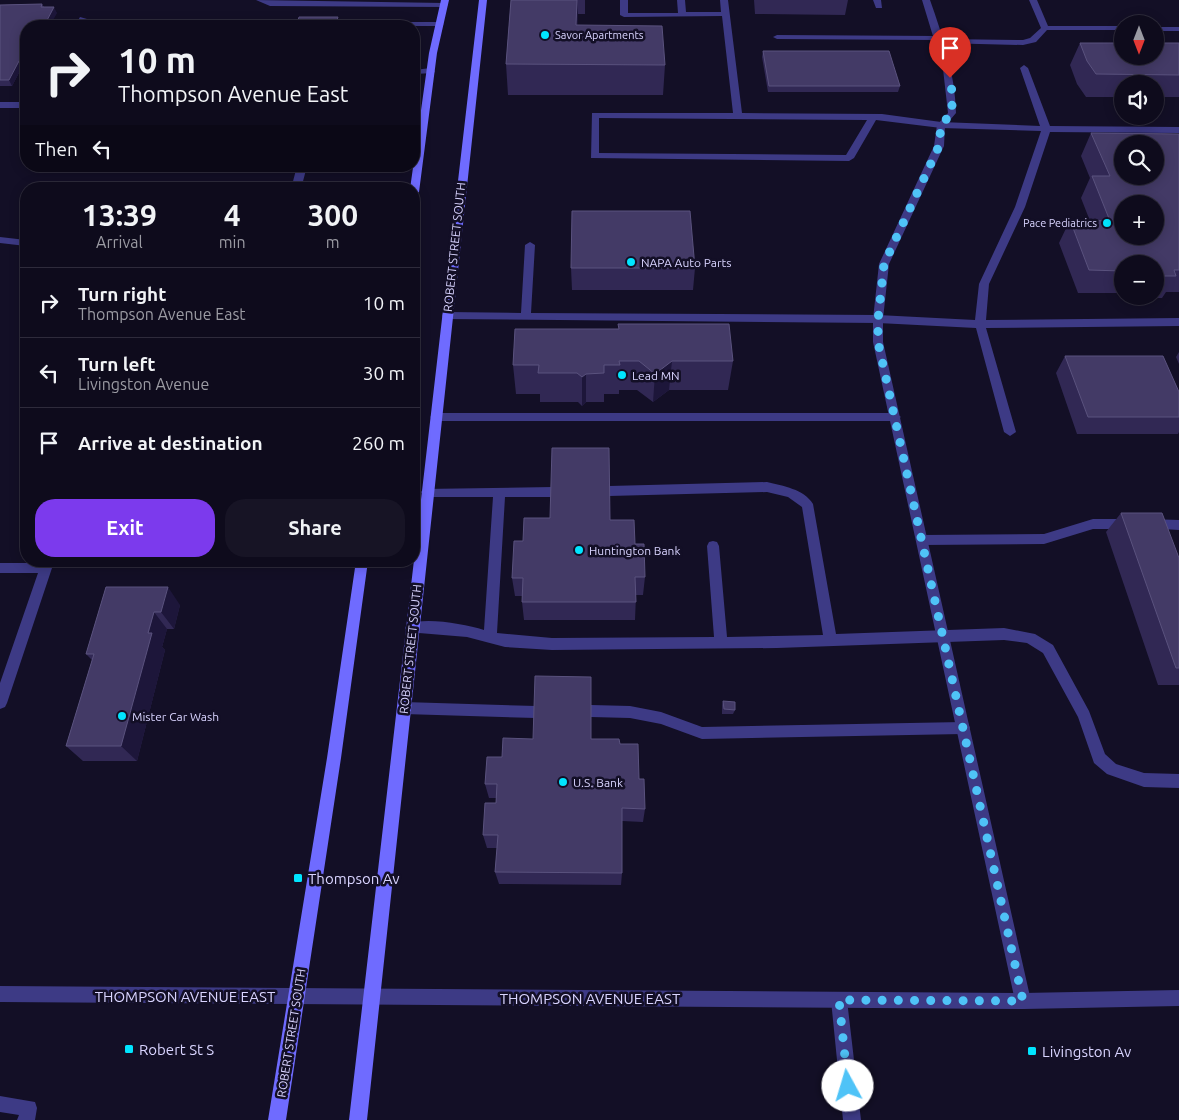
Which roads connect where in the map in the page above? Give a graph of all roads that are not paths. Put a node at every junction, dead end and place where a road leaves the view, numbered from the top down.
1 (260, 0) edge
2 (483, 0) edge
3 (624, 0) edge
4 (681, 0) edge
5 (724, 0) edge
6 (926, 0) edge
7 (1033, 0) edge
8 (444, 3) edge
9 (682, 14) junction
10 (725, 14) junction
11 (420, 24) edge
12 (440, 24) junction
13 (1045, 28) junction
14 (1114, 28) edge
15 (1164, 29) edge
16 (1179, 29) edge
17 (777, 38) dead end
18 (940, 40) junction
19 (1024, 68) dead end
20 (420, 72) edge
21 (431, 72) junction
22 (0, 105) edge
23 (20, 105) edge
24 (738, 115) junction
25 (873, 117) junction
26 (941, 125) junction
27 (1046, 129) junction
28 (1179, 130) edge
29 (420, 150) edge
30 (0, 240) edge
31 (20, 242) edge
32 (530, 245) dead end
33 (447, 316) junction
34 (526, 316) junction
35 (878, 320) junction
36 (1179, 322) edge
37 (980, 324) junction
38 (436, 417) junction
39 (894, 417) junction
40 (1010, 432) dead end
41 (608, 491) edge
42 (427, 492) junction
43 (553, 492) edge
44 (499, 493) junction
45 (1179, 525) edge
46 (922, 540) junction
47 (713, 546) dead end
48 (420, 555) edge
49 (361, 567) edge
50 (419, 567) edge
51 (0, 568) edge
52 (412, 628) junction
53 (943, 635) junction
54 (490, 637) junction
55 (830, 640) junction
56 (721, 643) junction
57 (0, 703) edge
58 (404, 708) junction
59 (536, 712) edge
60 (591, 712) edge
61 (963, 728) junction
62 (1179, 781) edge
63 (0, 994) edge
64 (296, 996) junction
65 (372, 997) junction
66 (1179, 998) edge
67 (839, 1000) junction
68 (1023, 1001) junction
69 (0, 1104) edge
70 (26, 1120) edge
71 (277, 1120) edge
72 (358, 1120) edge
73 (852, 1120) edge

1 - 8 street
2 - 33 main road, ROBERT STREET SOUTH
3 - 9 street
4 - 9 street
5 - 10 street
6 - 18 street
7 - 13 street
8 - 12 main road
9 - 10 street
10 - 24 street
11 - 12 street
12 - 21 main road
13 - 14 street
13 - 18 street
15 - 16 street
17 - 18 street
18 - 26 street
19 - 27 street
20 - 21 street
21 - 29 main road
22 - 23 street
24 - 25 street
24 - 25 street
25 - 26 street
26 - 27 street
26 - 35 street
27 - 28 street
27 - 37 street
30 - 31 street
32 - 34 street
33 - 34 street
33 - 38 main road, ROBERT STREET SOUTH
34 - 35 street
35 - 37 street
35 - 39 street
36 - 37 street
37 - 40 street
38 - 39 street
38 - 42 main road, ROBERT STREET SOUTH
39 - 46 street
41 - 55 street
42 - 44 street
42 - 48 main road, ROBERT STREET SOUTH
43 - 44 street
44 - 54 street
45 - 46 street
46 - 53 street
47 - 56 street
49 - 64 main road, ROBERT STREET SOUTH
50 - 52 main road, ROBERT STREET SOUTH
51 - 57 street
52 - 54 street
52 - 58 main road, ROBERT STREET SOUTH
53 - 55 street
53 - 61 street
53 - 62 street
54 - 56 street
55 - 56 street
58 - 59 street
58 - 65 main road, ROBERT STREET SOUTH
60 - 61 street
61 - 68 street
63 - 64 street, THOMPSON AVENUE EAST
64 - 65 street, THOMPSON AVENUE EAST
64 - 71 main road, ROBERT STREET SOUTH
65 - 67 street, THOMPSON AVENUE EAST
65 - 72 main road, ROBERT STREET SOUTH
66 - 68 street, THOMPSON AVENUE EAST
67 - 68 street, THOMPSON AVENUE EAST
67 - 73 street
69 - 70 street

